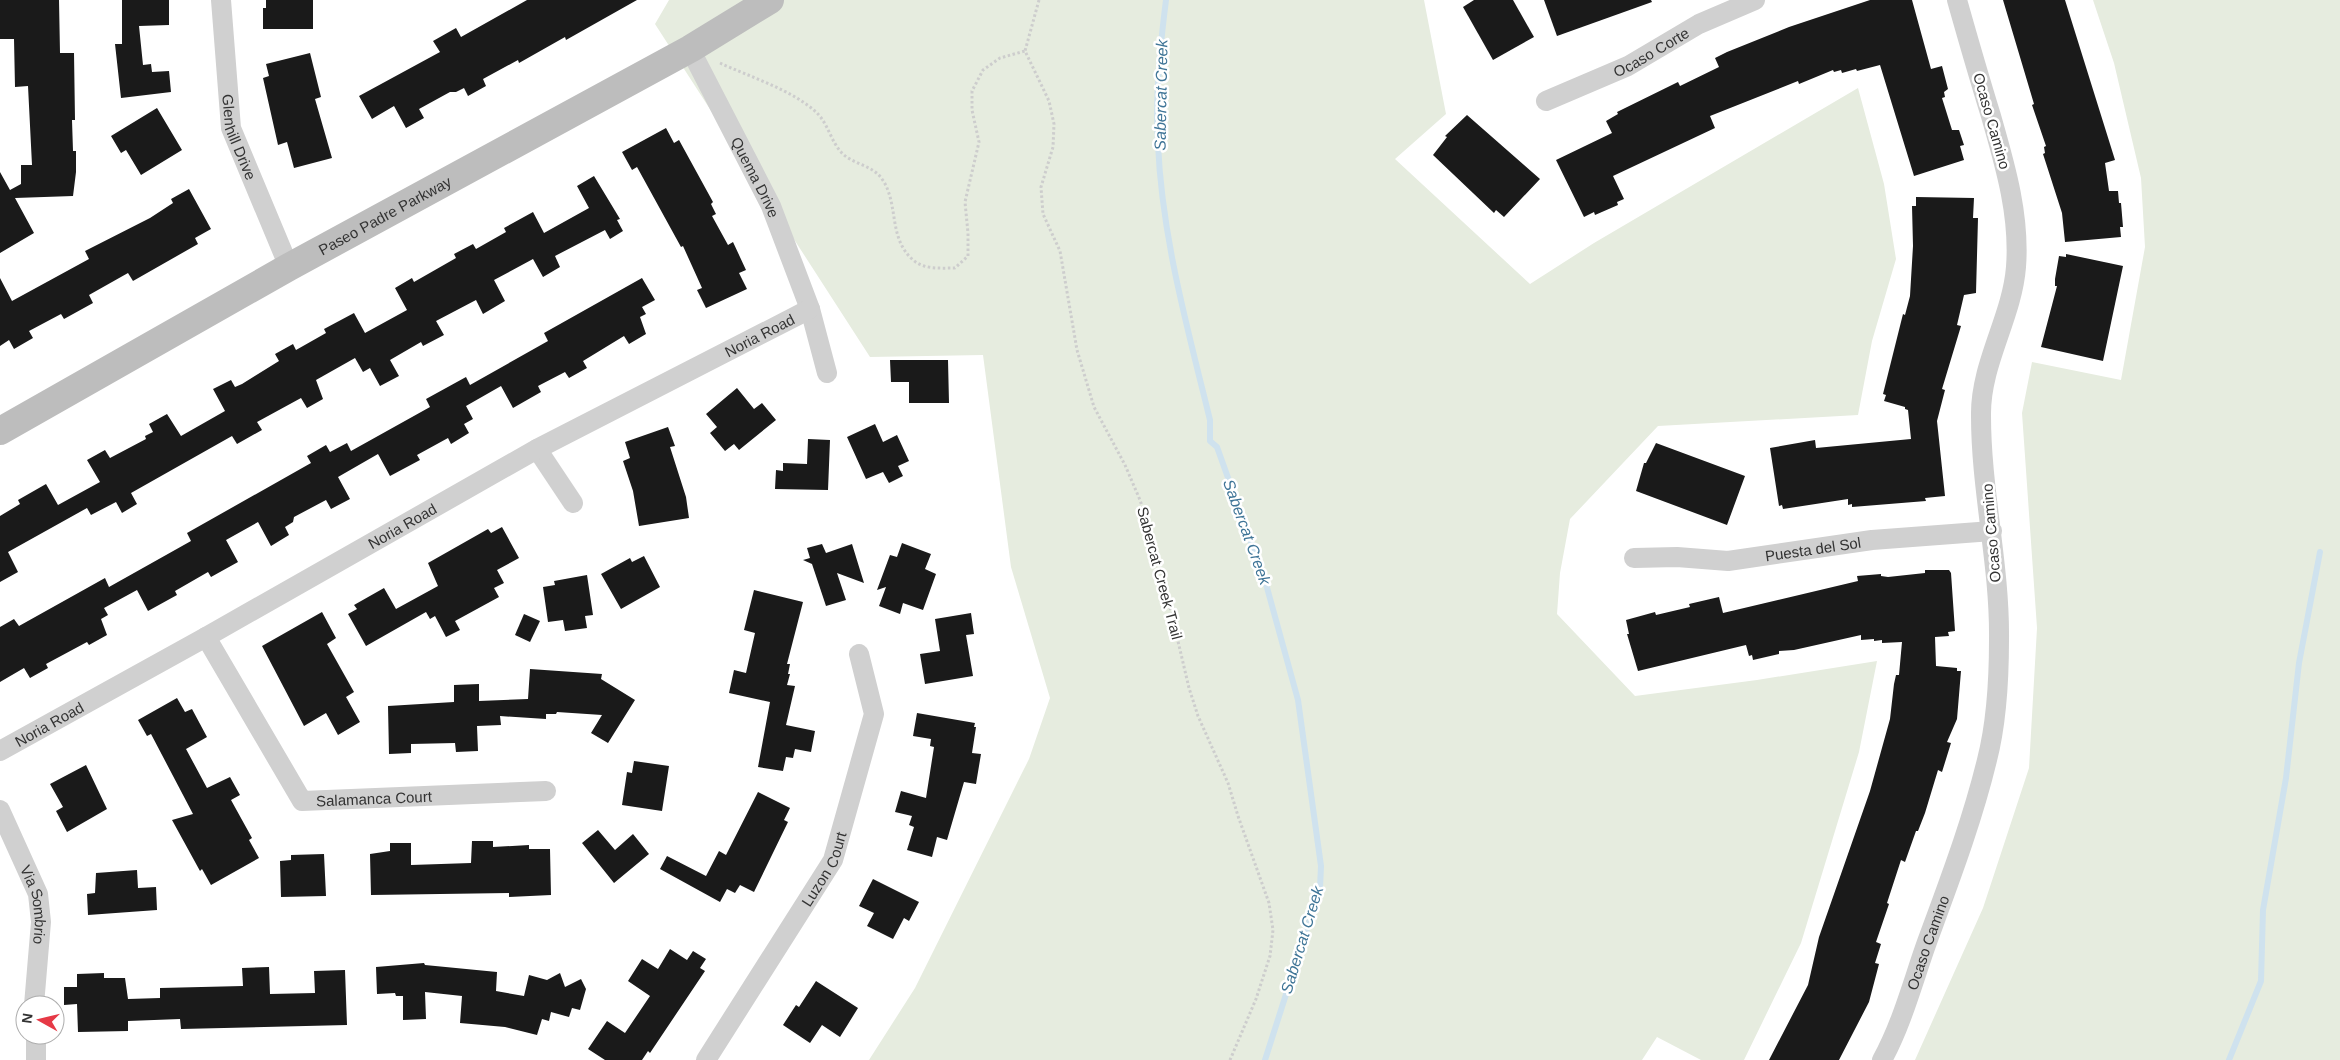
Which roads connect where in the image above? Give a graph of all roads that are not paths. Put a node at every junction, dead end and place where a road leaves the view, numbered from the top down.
1 (221, 0) edge
2 (770, 0) edge
3 (1755, 0) edge
4 (1957, 0) edge
5 (690, 49) junction
6 (1546, 102) dead end
7 (289, 267) junction
8 (810, 309) junction
9 (828, 373) dead end
10 (0, 431) edge
11 (537, 449) junction
12 (573, 503) dead end
13 (1992, 531) junction
14 (1634, 558) dead end
15 (206, 637) junction
16 (859, 654) dead end
17 (0, 751) edge
18 (546, 791) dead end
19 (0, 810) edge
20 (35, 995) edge
21 (36, 1045) edge
22 (36, 1060) edge
23 (706, 1060) edge
24 (1882, 1060) edge

1 - 7 street, Glenhill Drive
2 - 5 main road, Paseo Padre Parkway
3 - 6 street, Ocaso Corte
4 - 13 street, Ocaso Camino
5 - 7 main road, Paseo Padre Parkway
5 - 8 street, Quema Drive
7 - 10 main road, Paseo Padre Parkway
8 - 9 street, Quema Drive
8 - 11 street, Noria Road
11 - 12 street
11 - 15 street, Noria Road
13 - 14 street, Puesta del Sol
13 - 24 street, Ocaso Camino
15 - 17 street, Noria Road
15 - 18 street, Salamanca Court
16 - 23 street, Luzon Court
19 - 20 street, Via Sombrio
21 - 22 street

